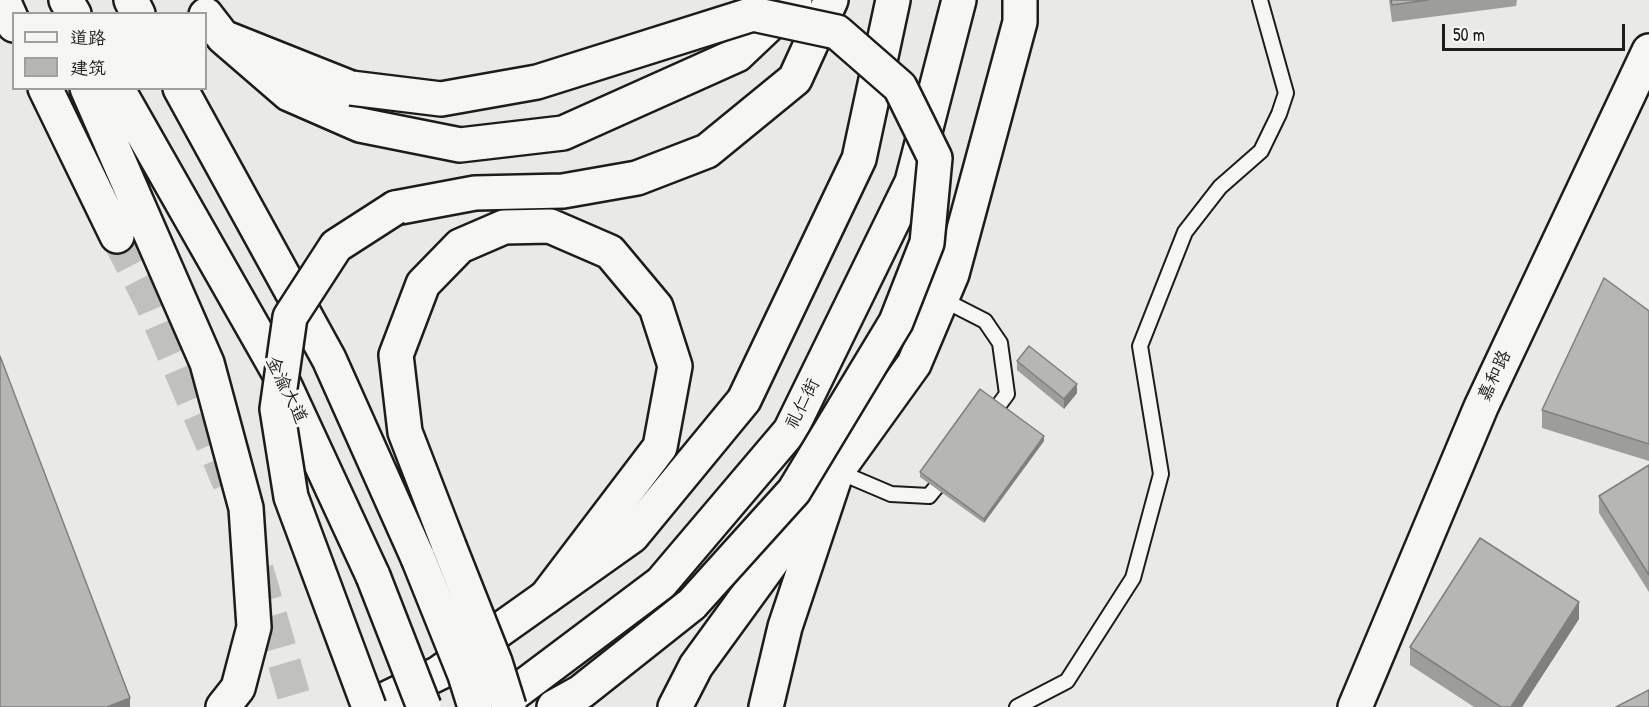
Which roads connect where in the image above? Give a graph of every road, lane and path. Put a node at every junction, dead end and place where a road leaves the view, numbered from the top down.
1 (3, 0) edge
2 (193, 0) edge
3 (795, 0) edge
4 (831, 0) edge
5 (894, 0) edge
6 (959, 0) edge
7 (1020, 0) edge
8 (1260, 0) edge
9 (203, 12) edge
10 (12, 20) edge
11 (211, 22) edge
12 (1649, 51) edge
13 (46, 90) edge
14 (88, 90) edge
15 (118, 90) edge
16 (181, 90) edge
17 (117, 236) tunnel mouth
18 (941, 299) junction
19 (979, 431) edge
20 (958, 459) edge
21 (837, 471) junction
22 (546, 597) junction
23 (223, 707) edge
24 (369, 707) edge
25 (424, 707) edge
26 (475, 707) edge
27 (496, 707) edge
28 (509, 707) edge
29 (555, 707) edge
30 (675, 707) edge
31 (766, 707) edge
32 (1017, 707) edge
33 (1355, 707) edge

1 - 10 main road
2 - 9 main road
3 - 11 main road
4 - 24 main road, bridge
5 - 22 main road
6 - 27 main road, 礼仁街
7 - 18 main road
8 - 32 lane
11 - 29 main road, bridge
12 - 33 main road, 嘉和路
13 - 17 main road
14 - 23 main road
15 - 25 main road, 金渝大道, bridge
16 - 26 main road, bridge
18 - 19 lane
18 - 21 main road
20 - 21 lane
21 - 30 main road
21 - 31 main road
22 - 24 main road
22 - 28 main road, bridge

